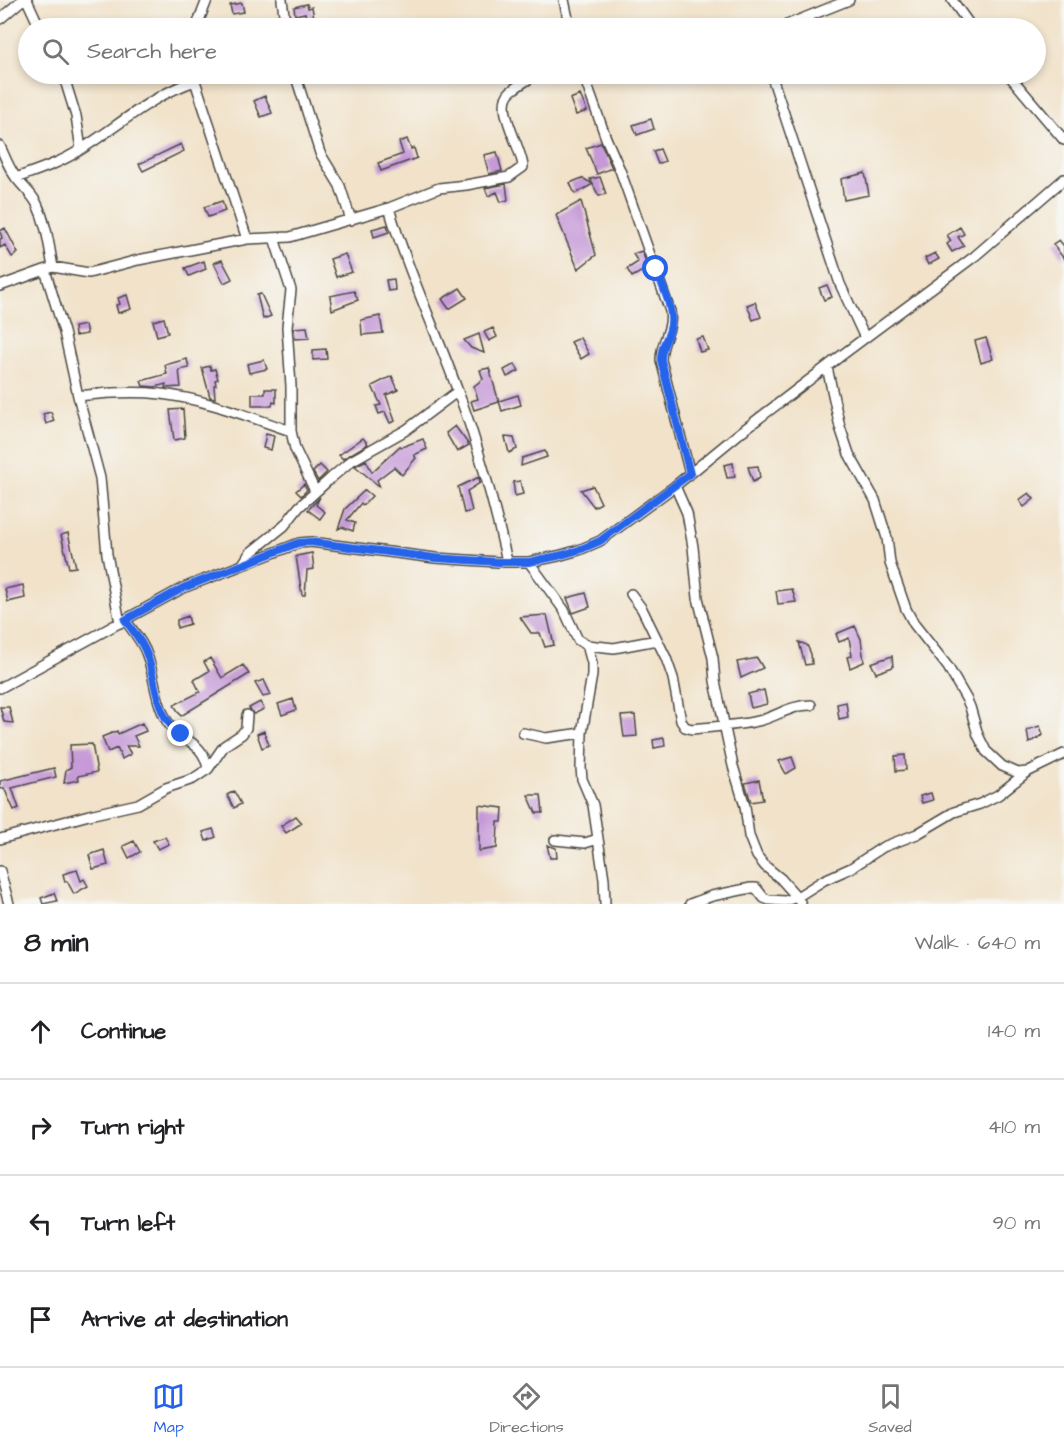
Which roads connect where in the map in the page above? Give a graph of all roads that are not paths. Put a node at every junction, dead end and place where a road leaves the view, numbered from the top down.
1 (22, 0) edge
2 (27, 0) edge
3 (207, 0) edge
4 (282, 0) edge
5 (564, 0) edge
6 (849, 0) edge
7 (952, 0) edge
8 (35, 18) edge
9 (200, 18) edge
10 (285, 18) edge
11 (568, 18) edge
12 (804, 18) edge
13 (965, 18) edge
14 (0, 19) edge
15 (66, 84) edge
16 (181, 84) edge
17 (197, 84) edge
18 (298, 84) edge
19 (523, 84) edge
20 (587, 84) edge
21 (774, 84) edge
22 (1016, 84) edge
23 (1064, 140) edge
24 (0, 146) edge
25 (81, 149) junction
26 (16, 178) junction
27 (1064, 179) edge
28 (389, 208) junction
29 (351, 220) junction
30 (274, 238) junction
31 (247, 239) junction
32 (49, 269) junction
33 (0, 286) edge
34 (865, 338) junction
35 (827, 367) junction
36 (458, 391) junction
37 (78, 396) junction
38 (291, 431) junction
39 (690, 474) junction
40 (675, 486) junction
41 (315, 491) junction
42 (507, 561) junction
43 (529, 562) junction
44 (243, 564) junction
45 (631, 594) dead end
46 (122, 621) junction
47 (657, 640) junction
48 (587, 645) junction
49 (0, 688) edge
50 (811, 705) dead end
51 (247, 715) dead end
52 (725, 724) junction
53 (582, 733) junction
54 (523, 734) dead end
55 (1064, 754) edge
56 (208, 769) junction
57 (1027, 772) junction
58 (0, 839) edge
59 (598, 839) junction
60 (555, 840) dead end
61 (0, 871) edge
62 (799, 900) edge
63 (9, 904) edge
64 (604, 904) edge
65 (690, 904) edge

1 - 14 street
2 - 8 street
3 - 9 street
4 - 10 street
5 - 11 street
6 - 12 street
7 - 13 street
15 - 25 street
16 - 25 street
17 - 31 street
18 - 29 street
19 - 28 street
20 - 39 street
21 - 34 street
22 - 23 street
24 - 26 street
25 - 26 street
26 - 32 street
27 - 34 street
28 - 29 street
28 - 36 street
29 - 30 street
30 - 31 street
30 - 38 street
31 - 32 street
32 - 33 street
32 - 37 street
34 - 35 street
35 - 39 street
35 - 57 street
36 - 41 street
36 - 42 street
37 - 38 street
37 - 46 street
38 - 41 street
39 - 40 street
40 - 43 street
40 - 52 street
41 - 44 street
42 - 43 street
42 - 44 street
43 - 48 street
44 - 46 street
45 - 47 street
46 - 49 street
46 - 56 street
47 - 48 street
47 - 52 street
48 - 53 street
50 - 52 street
51 - 56 street
52 - 62 street
53 - 54 street
53 - 59 street
55 - 57 street
56 - 58 street
57 - 62 street
59 - 60 street
59 - 64 street
61 - 63 street
62 - 65 street

